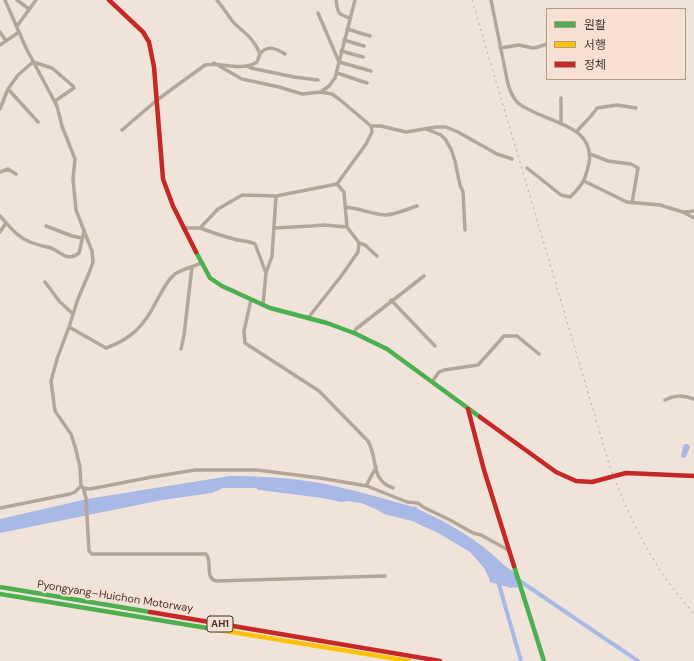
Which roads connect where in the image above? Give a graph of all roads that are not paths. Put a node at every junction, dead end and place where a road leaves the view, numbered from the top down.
1 (5, 0) edge
2 (17, 0) edge
3 (36, 0) edge
4 (108, 0) edge
5 (217, 0) edge
6 (336, 0) edge
7 (355, 0) edge
8 (490, 0) edge
9 (29, 9) junction
10 (318, 13) dead end
11 (350, 18) junction
12 (17, 26) junction
13 (347, 29) junction
14 (0, 32) edge
15 (19, 32) junction
16 (370, 36) dead end
17 (344, 40) junction
18 (6, 41) junction
19 (546, 44) edge
20 (0, 45) edge
21 (364, 46) dead end
22 (500, 48) junction
23 (341, 51) junction
24 (260, 54) junction
25 (285, 54) dead end
26 (362, 56) dead end
27 (33, 62) junction
28 (339, 62) junction
29 (214, 63) junction
30 (247, 66) junction
31 (371, 71) dead end
32 (336, 73) junction
33 (318, 80) dead end
34 (367, 83) dead end
35 (8, 89) junction
36 (320, 92) junction
37 (561, 98) dead end
38 (157, 100) junction
39 (55, 101) junction
40 (636, 108) dead end
41 (0, 109) edge
42 (38, 122) dead end
43 (561, 124) junction
44 (371, 126) junction
45 (425, 129) junction
46 (122, 130) dead end
47 (576, 131) junction
48 (590, 154) junction
49 (512, 159) dead end
50 (527, 168) dead end
51 (0, 172) edge
52 (16, 174) dead end
53 (584, 181) junction
54 (336, 184) junction
55 (276, 196) junction
56 (632, 203) junction
57 (418, 206) dead end
58 (345, 207) junction
59 (694, 211) edge
60 (683, 212) junction
61 (0, 216) edge
62 (694, 218) edge
63 (6, 223) junction
64 (46, 226) dead end
65 (347, 227) junction
66 (184, 228) junction
67 (200, 228) junction
68 (274, 228) junction
69 (465, 230) dead end
70 (84, 231) junction
71 (0, 232) edge
72 (82, 238) junction
73 (359, 243) junction
74 (377, 256) dead end
75 (201, 263) junction
76 (192, 267) junction
77 (266, 273) junction
78 (424, 276) dead end
79 (45, 282) dead end
80 (251, 300) junction
81 (391, 300) junction
82 (264, 305) junction
83 (73, 314) junction
84 (308, 318) junction
85 (69, 327) junction
86 (354, 333) junction
87 (435, 346) dead end
88 (181, 349) dead end
89 (539, 354) dead end
90 (432, 382) junction
91 (694, 399) edge
92 (665, 400) dead end
93 (468, 409) junction
94 (376, 467) junction
95 (694, 476) edge
96 (83, 486) junction
97 (366, 486) junction
98 (393, 488) dead end
99 (0, 508) edge
100 (510, 551) junction
101 (385, 576) dead end
102 (0, 587) edge
103 (0, 594) edge
104 (409, 661) edge
105 (440, 661) edge
106 (544, 661) edge

1 - 12 street
2 - 9 street
3 - 9 street
4 - 38 main road
5 - 24 street
6 - 11 street
7 - 11 street
8 - 22 street
9 - 12 street
10 - 28 street
11 - 13 street
12 - 15 street
13 - 16 street
13 - 17 street
14 - 18 street
15 - 18 street
15 - 27 street
17 - 21 street
17 - 23 street
18 - 20 street
19 - 22 street
22 - 43 street
23 - 26 street
23 - 28 street
24 - 25 street
24 - 30 street
27 - 35 street
27 - 39 street
27 - 39 street
28 - 31 street
28 - 32 street
29 - 30 street
29 - 36 street
29 - 38 street
30 - 33 street
32 - 34 street
32 - 36 street
35 - 41 street
35 - 42 street
36 - 44 street
37 - 43 street
38 - 46 street
38 - 66 main road
39 - 70 street
40 - 47 street
43 - 47 street
44 - 45 street
44 - 54 street
45 - 49 street
45 - 69 street
47 - 48 street
48 - 53 street
48 - 56 street
50 - 53 street
51 - 52 street
53 - 56 street
54 - 55 street
54 - 58 street
55 - 67 street
55 - 68 street
56 - 60 street
57 - 58 street
58 - 65 street
59 - 60 street
60 - 62 street
61 - 63 street
63 - 71 street
63 - 72 street
64 - 72 street
65 - 68 street
65 - 73 street
66 - 67 street
66 - 75 main road
67 - 77 street
68 - 77 street
70 - 72 street
70 - 83 street
73 - 74 street
73 - 84 street
75 - 76 street
75 - 80 main road
76 - 85 street
76 - 88 street
77 - 82 street
78 - 81 street
79 - 83 street
80 - 82 main road
80 - 94 street
81 - 86 street
81 - 87 street
82 - 84 main road
83 - 85 street
84 - 86 main road
85 - 96 street
86 - 90 main road
89 - 90 street
90 - 93 main road
91 - 92 street
93 - 95 main road
93 - 100 main road
94 - 97 street
94 - 98 street
96 - 97 street
96 - 99 street
96 - 101 street
97 - 100 street
100 - 106 main road
102 - 105 main road, Pyongyang–Huichon Motorway / AH1
103 - 104 main road, Pyongyang–Huichon Motorway / AH1

